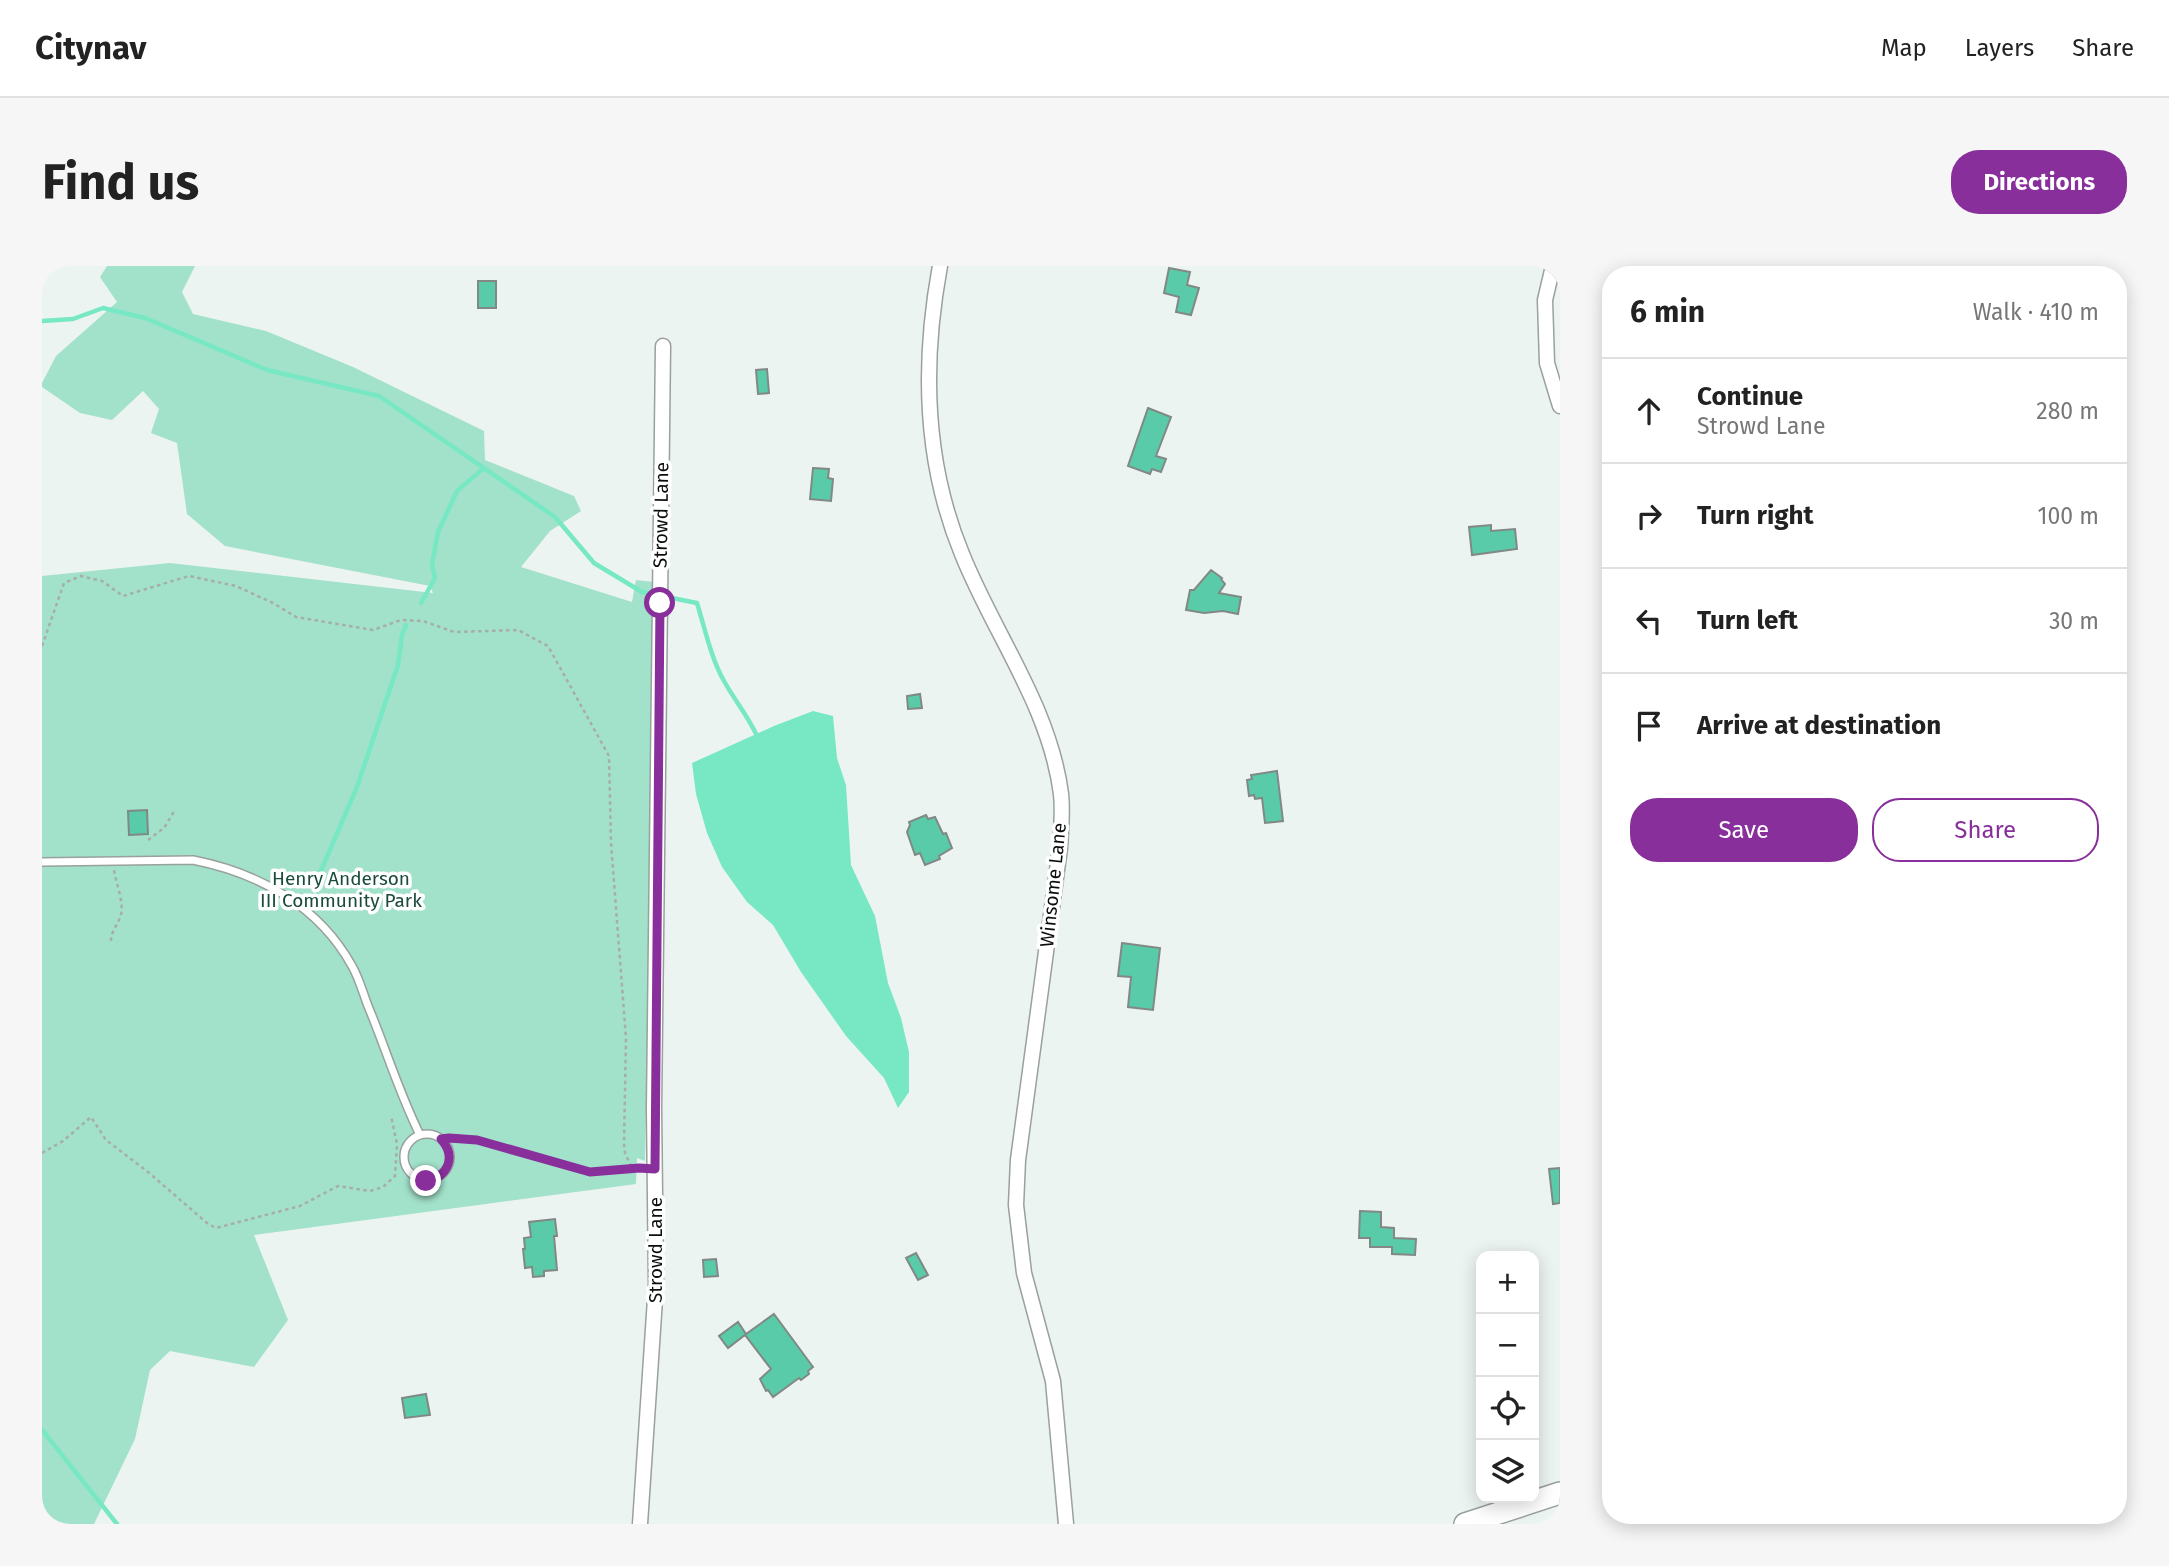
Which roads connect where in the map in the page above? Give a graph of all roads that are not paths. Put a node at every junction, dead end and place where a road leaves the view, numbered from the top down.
1 (940, 266) edge
2 (1553, 266) edge
3 (663, 346) dead end
4 (1560, 406) edge
5 (42, 862) edge
6 (420, 1135) junction
7 (1560, 1493) edge
8 (640, 1524) edge
9 (1066, 1524) edge
10 (1465, 1524) edge

1 - 9 street, Winsome Lane
2 - 4 street
3 - 8 street, Strowd Lane
5 - 6 lane
6 - 6 lane
7 - 10 street

